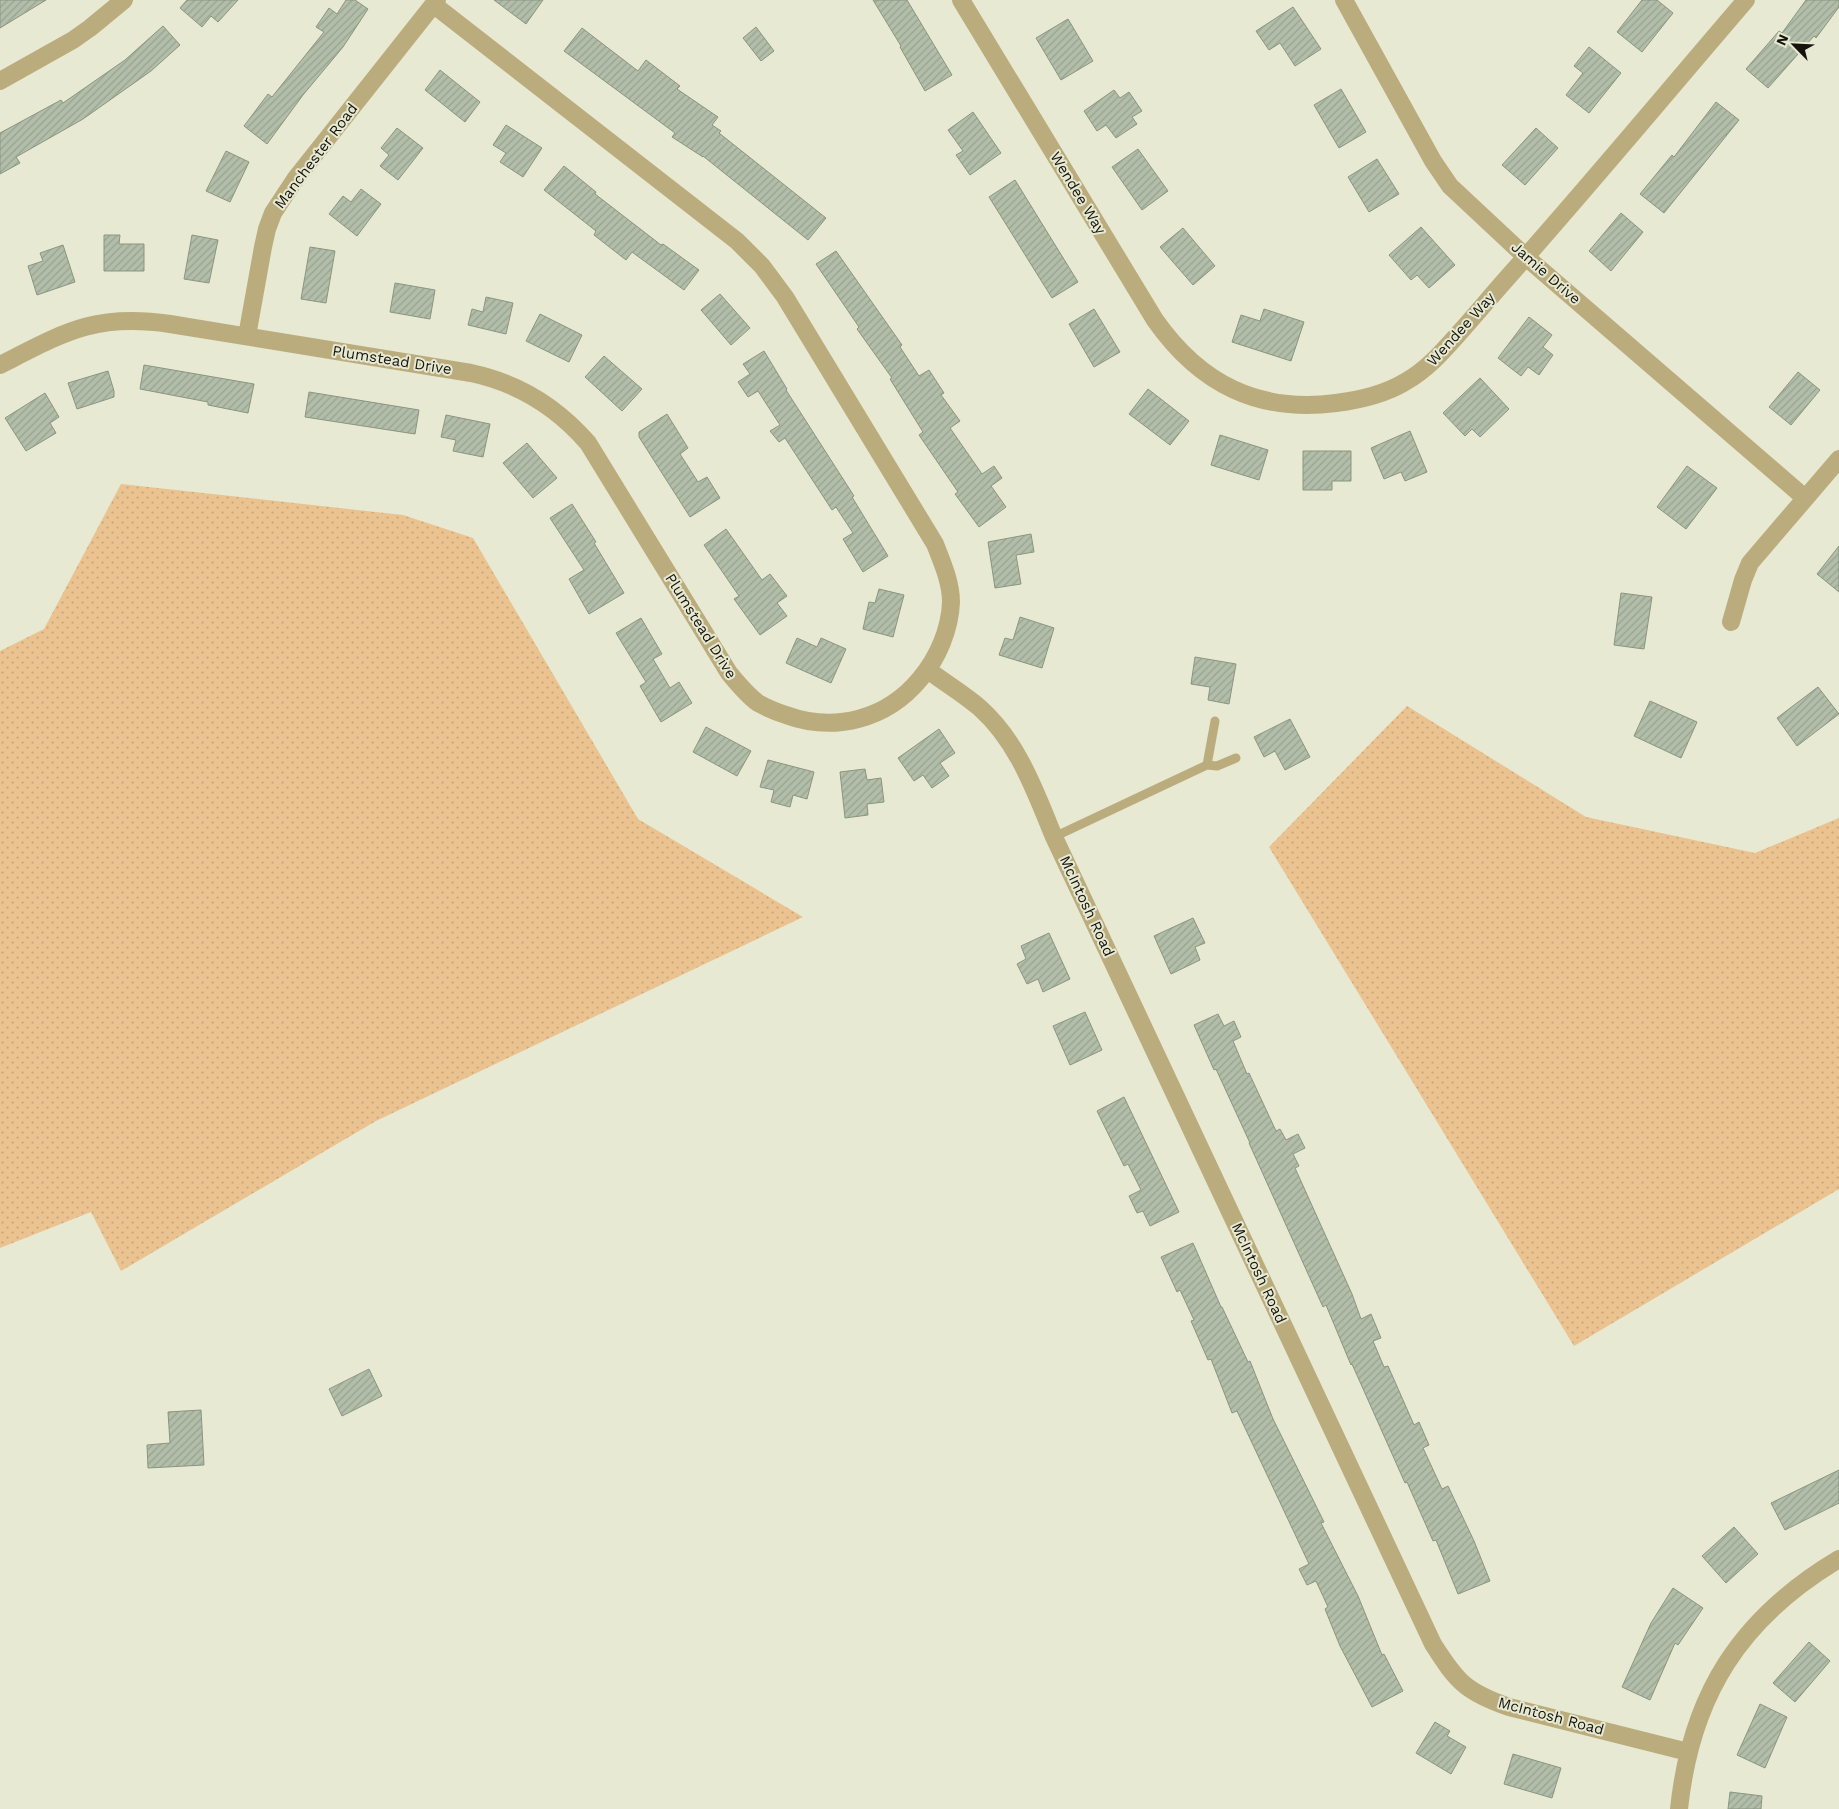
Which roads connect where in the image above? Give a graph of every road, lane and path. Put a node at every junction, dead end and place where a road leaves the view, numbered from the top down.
1 (124, 0) edge
2 (961, 0) edge
3 (1344, 0) edge
4 (1746, 0) edge
5 (435, 2) edge
6 (0, 81) edge
7 (1526, 257) junction
8 (247, 336) junction
9 (0, 364) edge
10 (1839, 460) edge
11 (1806, 498) junction
12 (1731, 622) dead end
13 (928, 670) junction
14 (1215, 721) dead end
15 (1236, 758) dead end
16 (1207, 765) junction
17 (1054, 837) junction
18 (1839, 1559) edge
19 (1688, 1752) junction
20 (1679, 1809) edge

1 - 6 street
2 - 7 street, Wendee Way
3 - 7 street, Jamie Drive
4 - 7 street, Wendee Way
5 - 8 street, Manchester Road
5 - 13 street, Plumstead Drive
7 - 11 street, Jamie Drive
8 - 9 street, Plumstead Drive
8 - 13 street, Plumstead Drive
10 - 11 street
11 - 12 street
13 - 17 street, McIntosh Road
14 - 16 lane
15 - 16 lane
16 - 17 lane
17 - 19 street, McIntosh Road
18 - 19 street
19 - 20 street

